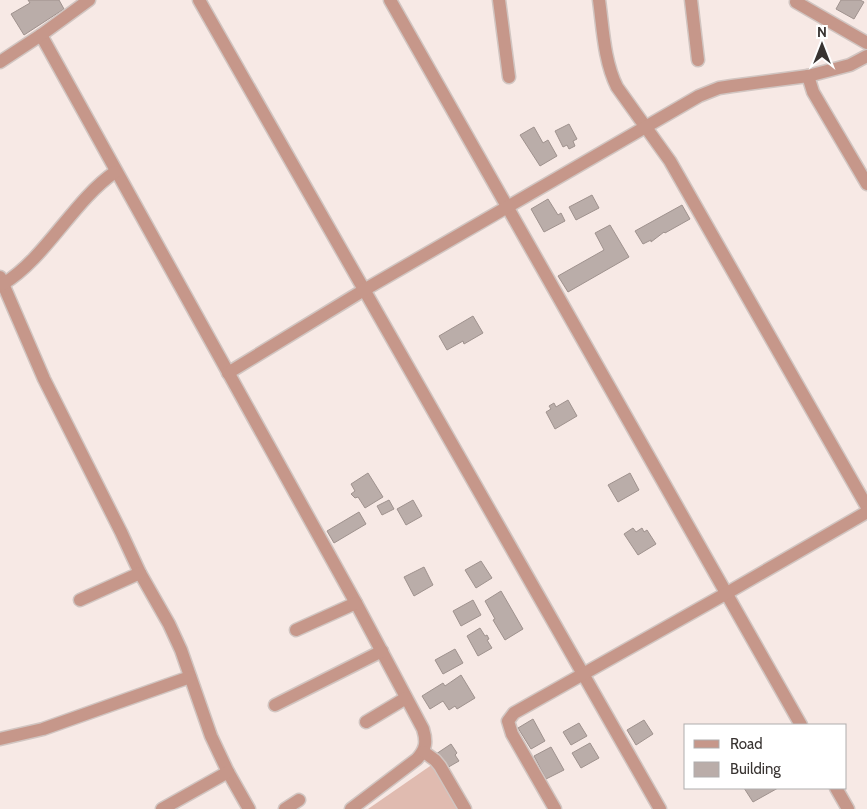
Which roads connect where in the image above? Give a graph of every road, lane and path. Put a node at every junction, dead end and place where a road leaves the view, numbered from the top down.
1 (89, 0) edge
2 (199, 0) edge
3 (390, 0) edge
4 (500, 0) edge
5 (599, 0) edge
6 (691, 0) edge
7 (796, 2) dead end
8 (72, 5) edge
9 (40, 35) junction
10 (867, 43) edge
11 (867, 56) edge
12 (698, 60) dead end
13 (0, 62) edge
14 (808, 76) junction
15 (509, 77) dead end
16 (645, 126) junction
17 (115, 172) junction
18 (867, 184) edge
19 (508, 208) junction
20 (1, 281) edge
21 (364, 290) junction
22 (228, 373) junction
23 (867, 507) edge
24 (867, 512) edge
25 (140, 573) junction
26 (727, 593) junction
27 (80, 600) dead end
28 (356, 603) junction
29 (296, 630) dead end
30 (382, 651) junction
31 (584, 675) junction
32 (190, 677) junction
33 (406, 698) junction
34 (274, 705) dead end
35 (366, 722) dead end
36 (800, 724) edge
37 (0, 739) edge
38 (424, 752) junction
39 (228, 772) junction
40 (837, 789) edge
41 (299, 800) dead end
42 (162, 809) edge
43 (250, 809) edge
44 (284, 809) edge
45 (350, 809) edge
46 (464, 809) edge
47 (555, 809) edge
48 (660, 809) edge
49 (848, 809) edge

1 - 8 street
2 - 21 street
3 - 19 street
4 - 15 street
5 - 16 street
6 - 12 street
7 - 10 street
8 - 9 street
9 - 13 street
9 - 17 street
11 - 14 street
14 - 16 street
14 - 18 street
16 - 19 street
16 - 23 street
17 - 20 street
17 - 22 street
19 - 21 street
19 - 26 street
20 - 25 street
21 - 22 street
21 - 31 street
22 - 28 street
24 - 26 street
25 - 27 street
25 - 32 street
26 - 31 street
26 - 36 street
28 - 29 street
28 - 30 street
30 - 33 street
30 - 34 street
31 - 47 street
31 - 48 street
32 - 37 street
32 - 39 street
33 - 35 street
33 - 38 street
38 - 45 street
38 - 46 street
39 - 42 street
39 - 43 street
40 - 49 street
41 - 44 street

